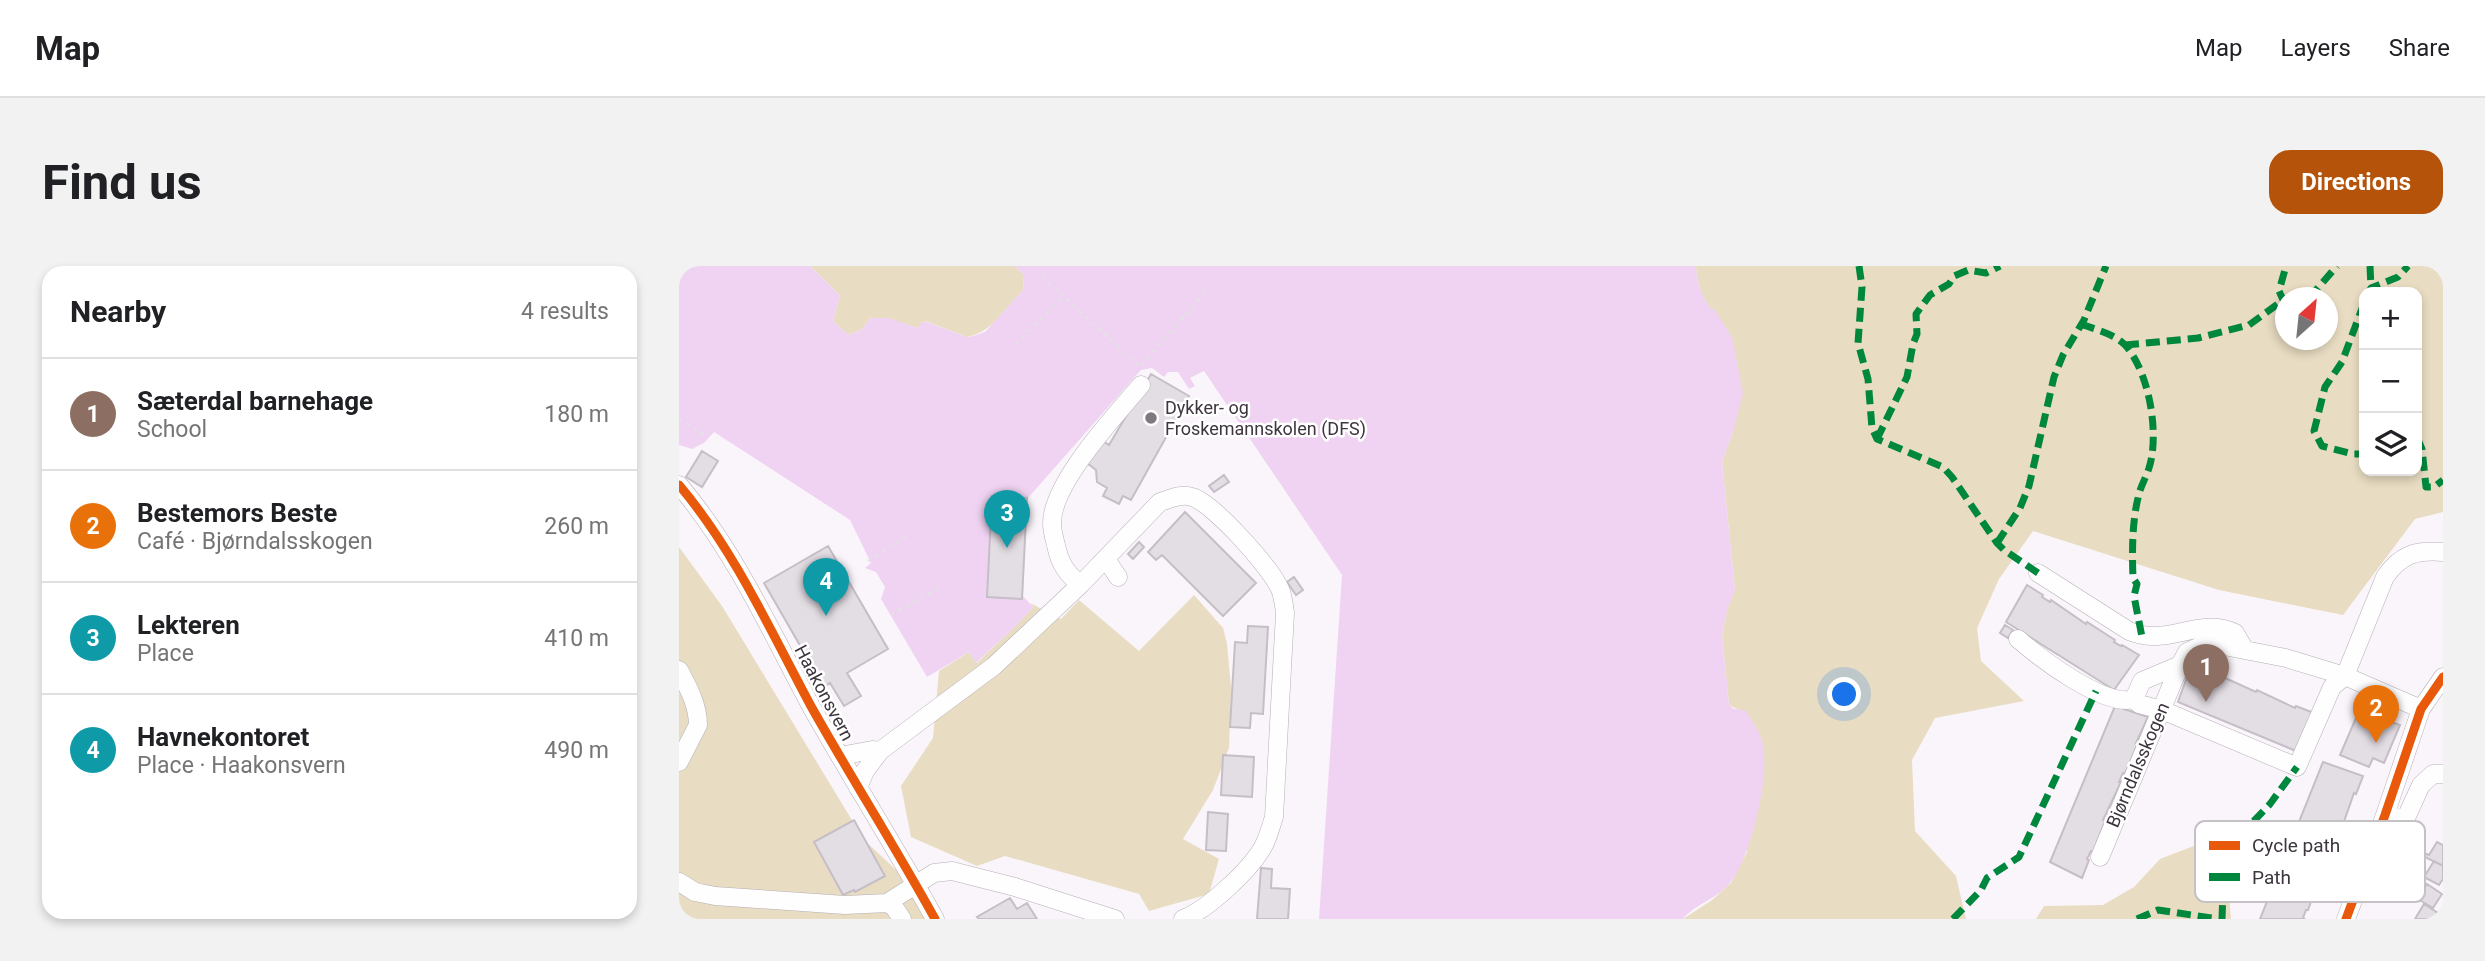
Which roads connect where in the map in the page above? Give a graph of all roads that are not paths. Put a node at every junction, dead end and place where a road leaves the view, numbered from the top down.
1 (1141, 384) dead end
2 (679, 485) edge
3 (2442, 550) edge
4 (1106, 559) junction
5 (2038, 573) dead end
6 (1118, 577) dead end
7 (1081, 584) junction
8 (2018, 639) dead end
9 (2245, 650) junction
10 (2180, 665) junction
11 (679, 670) edge
12 (2345, 676) junction
13 (2443, 677) edge
14 (2134, 699) junction
15 (2421, 709) junction
16 (2162, 710) junction
17 (880, 751) junction
18 (840, 756) junction
19 (679, 762) edge
20 (2443, 774) edge
21 (858, 788) junction
22 (2385, 815) junction
23 (2383, 821) edge
24 (2100, 857) dead end
25 (679, 883) edge
26 (916, 885) junction
27 (687, 894) edge
28 (2352, 902) edge
29 (887, 903) junction
30 (902, 919) edge
31 (935, 919) edge
32 (1115, 919) edge
33 (1183, 919) edge
34 (2346, 919) edge

1 - 7 street
2 - 18 street, Haakonsvern
3 - 12 street
4 - 6 street
4 - 7 street, Haakonsvern
4 - 33 street, Haakonsvern
5 - 9 street, Bjørndalsskogen
7 - 17 street, Haakonsvern
8 - 14 street
9 - 10 street, Bjørndalsskogen
9 - 12 street, Bjørndalsskogen
10 - 14 street
10 - 16 street, Bjørndalsskogen
11 - 19 street
12 - 15 street, Bjørndalsskogen
12 - 16 street
13 - 15 street
14 - 16 street
15 - 22 street
16 - 24 street, Bjørndalsskogen
17 - 18 street, Haakonsvern
17 - 21 street, Haakonsvern
18 - 21 street, Haakonsvern
20 - 22 street
21 - 26 street, Haakonsvern
22 - 23 street
25 - 27 street
26 - 29 street
26 - 31 street, Haakonsvern
26 - 32 street
27 - 29 street
28 - 34 street
29 - 30 street

